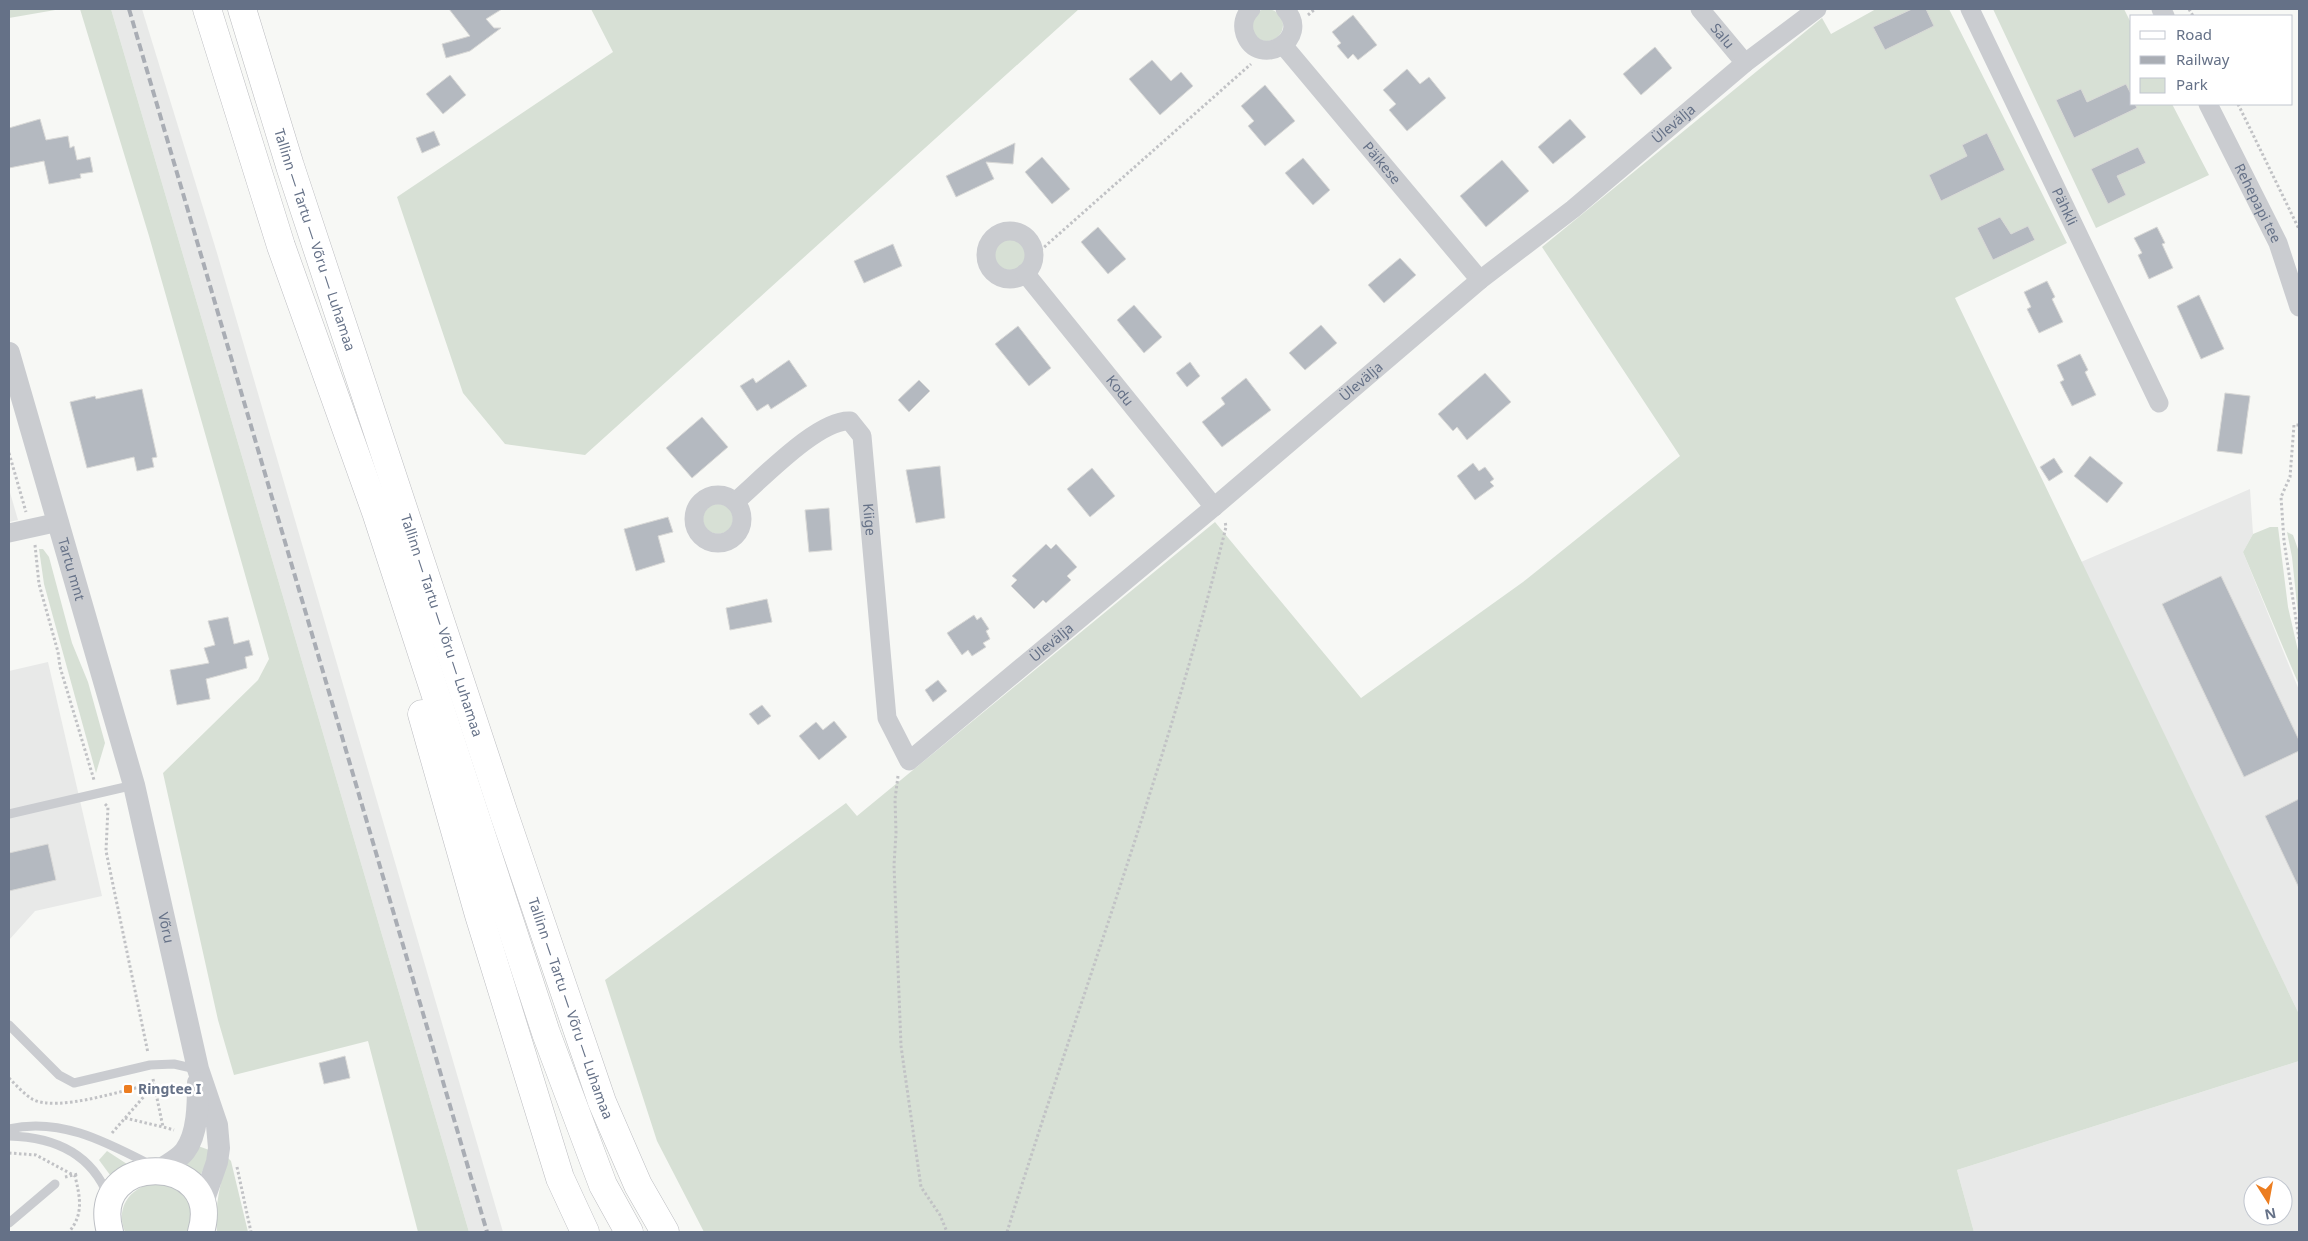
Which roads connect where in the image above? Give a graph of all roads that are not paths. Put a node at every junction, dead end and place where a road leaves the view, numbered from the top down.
1 (207, 9) edge
2 (242, 9) edge
3 (1251, 9) edge
4 (1285, 9) edge
5 (1700, 9) edge
6 (1817, 9) edge
7 (1970, 9) edge
8 (1275, 48) junction
9 (1745, 63) junction
10 (2209, 105) edge
11 (1029, 265) road end
12 (1480, 280) junction
13 (2299, 307) edge
14 (9, 353) edge
15 (2159, 403) dead end
16 (736, 502) dead end
17 (1217, 504) junction
18 (376, 512) junction
19 (59, 522) junction
20 (9, 533) edge
21 (909, 762) joint
22 (134, 785) junction
23 (9, 814) edge
24 (9, 1025) edge
25 (198, 1069) junction
26 (9, 1129) edge
27 (9, 1136) edge
28 (160, 1170) junction
29 (55, 1184) dead end
30 (107, 1221) edge
31 (204, 1223) edge
32 (9, 1224) edge
33 (585, 1232) edge
34 (628, 1232) edge
35 (665, 1232) edge

1 - 18 highway, Tallinn — Tartu — Võru — Luhamaa
2 - 35 highway, Tallinn — Tartu — Võru — Luhamaa
3 - 8 street, Päikese
4 - 8 street
5 - 9 street, Salu
6 - 9 street, Ülevälja
7 - 15 street, Pähkli
8 - 12 street, Päikese
9 - 12 street, Ülevälja
10 - 13 street, Rehepapi tee
11 - 17 street, Kodu
12 - 17 street, Ülevälja
14 - 19 street, Tartu mnt
16 - 21 street, Kiige
17 - 21 street, Ülevälja
18 - 33 highway
18 - 34 highway, Tallinn — Tartu — Võru — Luhamaa
19 - 20 street
19 - 22 street, Tartu mnt
22 - 23 lane
22 - 25 street, Võru
24 - 25 lane
25 - 28 street, Võru
25 - 31 street, Võru
26 - 28 lane
27 - 30 lane
28 - 30 main road
28 - 31 main road
29 - 32 lane

